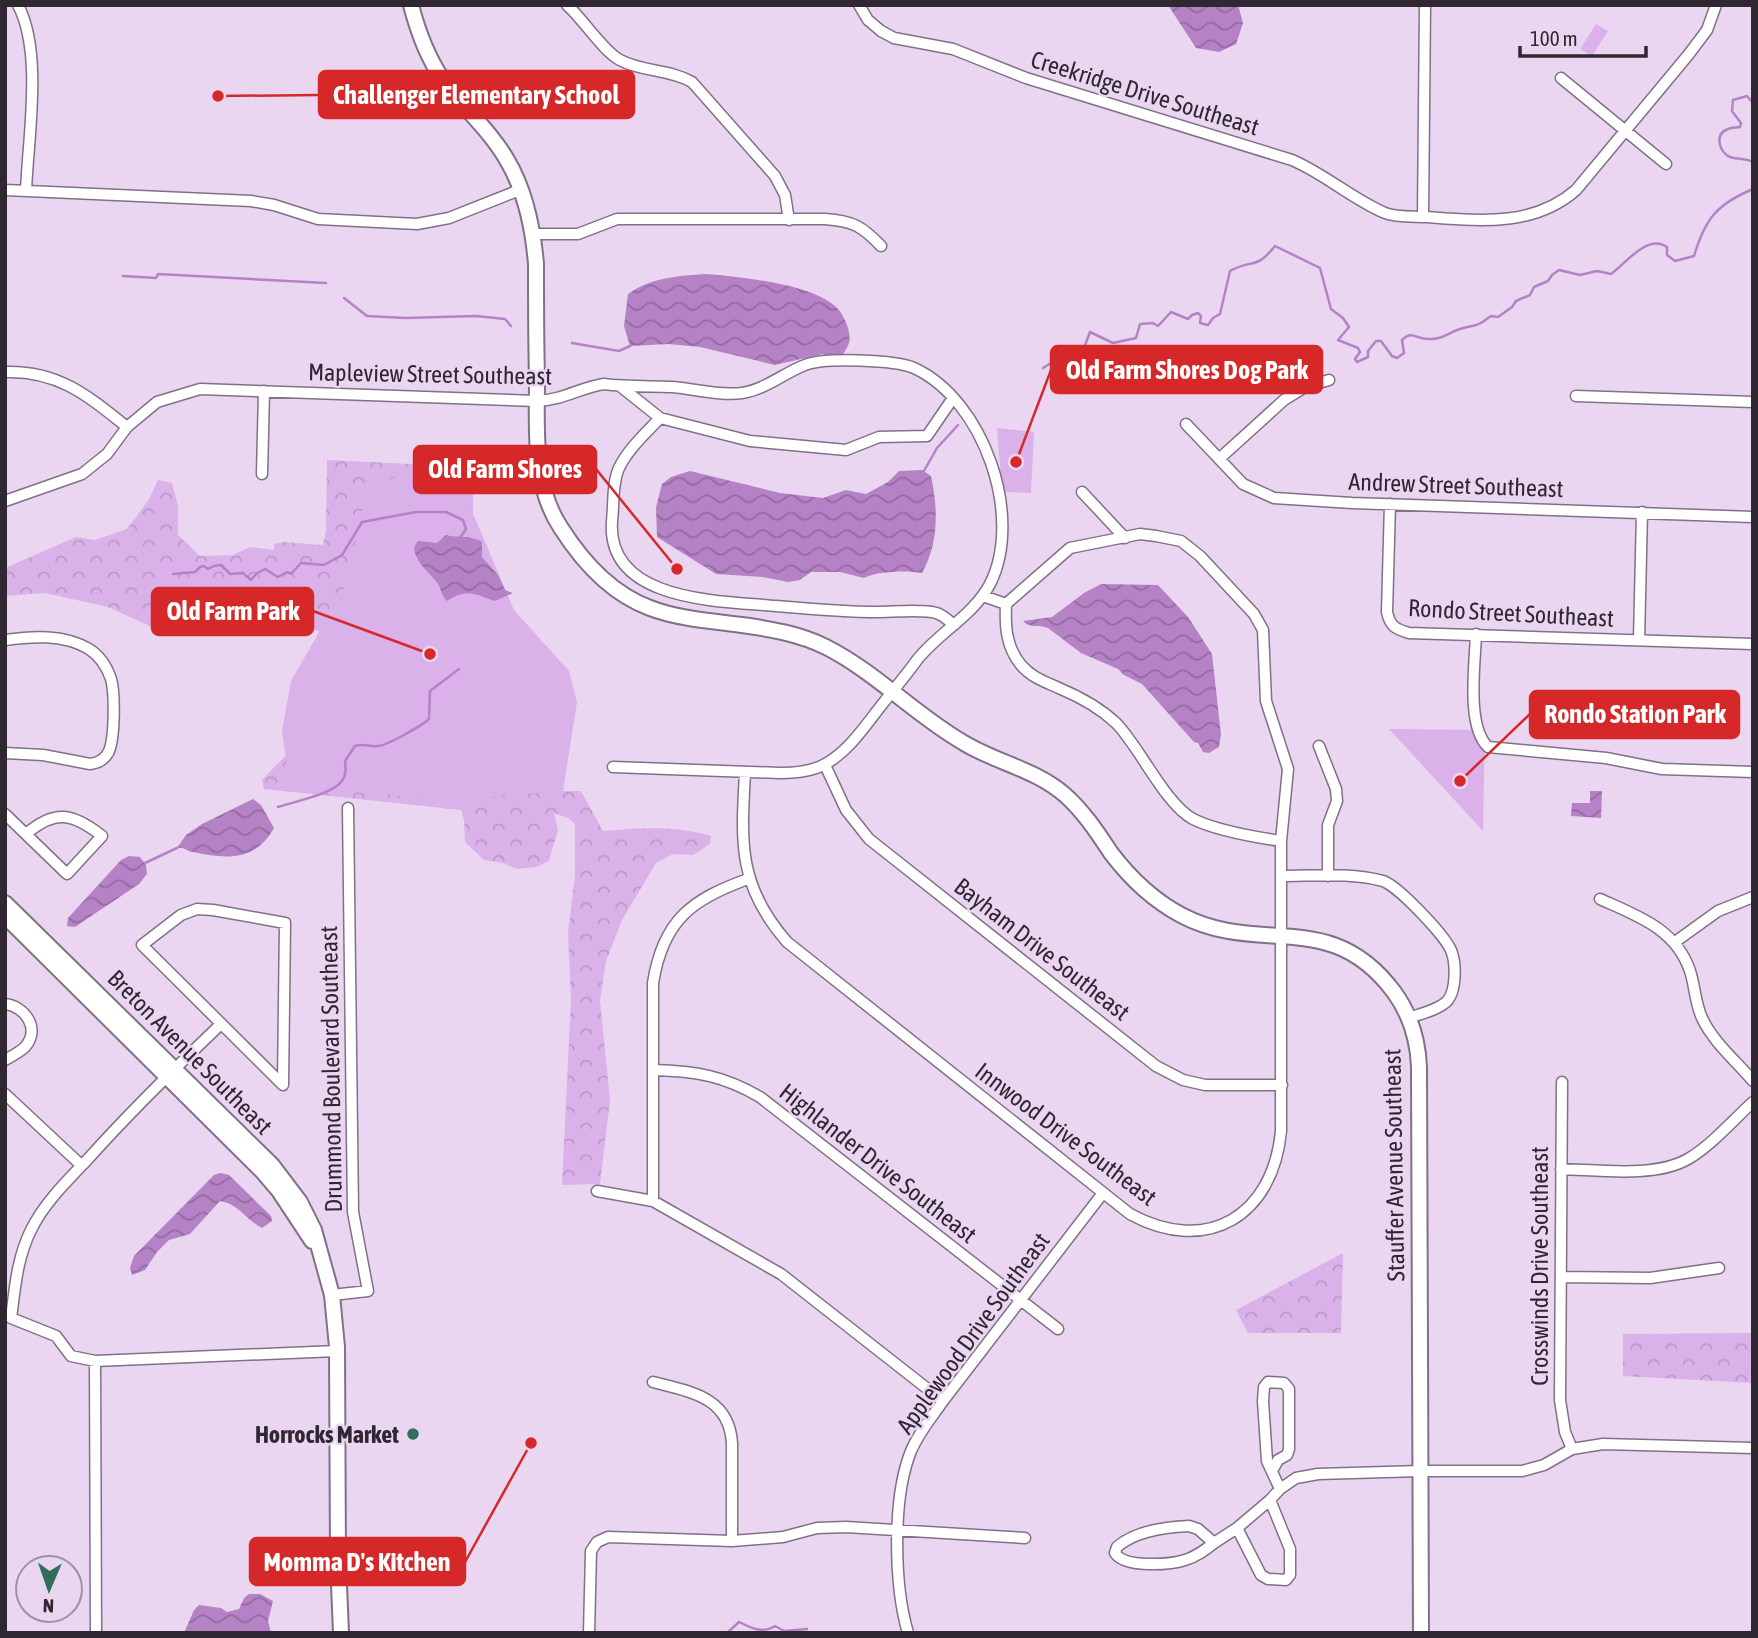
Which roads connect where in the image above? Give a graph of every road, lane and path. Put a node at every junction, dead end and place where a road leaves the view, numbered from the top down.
1 (18, 5) edge
2 (567, 5) edge
3 (859, 5) edge
4 (1425, 5) edge
5 (1716, 5) edge
6 (412, 6) edge
7 (1561, 78) dead end
8 (1625, 131) junction
9 (1666, 164) dead end
10 (522, 189) junction
11 (5, 190) edge
12 (26, 191) junction
13 (1423, 216) junction
14 (789, 220) junction
15 (534, 234) junction
16 (881, 246) dead end
17 (5, 372) edge
18 (1329, 380) dead end
19 (620, 386) junction
20 (264, 391) junction
21 (1576, 396) dead end
22 (953, 398) junction
23 (537, 401) junction
24 (1753, 402) edge
25 (660, 418) junction
26 (1186, 424) dead end
27 (127, 427) junction
28 (1219, 459) junction
29 (261, 474) dead end
30 (1082, 492) dead end
31 (5, 501) edge
32 (1390, 504) junction
33 (1642, 512) junction
34 (1753, 517) edge
35 (1125, 538) junction
36 (983, 596) junction
37 (1006, 604) junction
38 (954, 625) junction
39 (1476, 634) junction
40 (5, 640) edge
41 (1639, 640) junction
42 (1753, 644) edge
43 (893, 691) junction
44 (1319, 746) dead end
45 (5, 753) edge
46 (825, 765) junction
47 (613, 767) dead end
48 (1753, 772) edge
49 (745, 773) junction
50 (348, 808) dead end
51 (5, 814) edge
52 (26, 834) junction
53 (1281, 841) junction
54 (1281, 876) junction
55 (1328, 876) junction
56 (748, 879) junction
57 (1753, 897) edge
58 (1601, 899) dead end
59 (5, 903) edge
60 (5, 916) edge
61 (1281, 936) junction
62 (1675, 942) junction
63 (5, 1004) edge
64 (1409, 1018) junction
65 (220, 1025) junction
66 (5, 1060) edge
67 (654, 1070) junction
68 (169, 1073) junction
69 (1753, 1081) edge
70 (1562, 1082) dead end
71 (1282, 1085) junction
72 (5, 1094) edge
73 (1753, 1102) edge
74 (81, 1166) junction
75 (1561, 1169) junction
76 (597, 1191) dead end
77 (1103, 1193) junction
78 (653, 1201) junction
79 (1719, 1268) dead end
80 (1561, 1277) junction
81 (332, 1294) junction
82 (1021, 1302) junction
83 (1058, 1329) dead end
84 (337, 1352) junction
85 (96, 1361) junction
86 (653, 1382) dead end
87 (943, 1401) junction
88 (1753, 1448) edge
89 (1572, 1449) junction
90 (1273, 1469) junction
91 (1420, 1471) junction
92 (1280, 1489) junction
93 (1270, 1500) junction
94 (1237, 1528) junction
95 (898, 1530) junction
96 (1025, 1538) dead end
97 (732, 1542) junction
98 (1214, 1543) junction
99 (96, 1633) edge
100 (341, 1633) edge
101 (589, 1633) edge
102 (908, 1633) edge
103 (1421, 1633) edge

1 - 12 street
2 - 14 street
3 - 13 street, Creekridge Drive Southeast
4 - 13 street
5 - 8 street, Creekridge Drive Southeast
6 - 10 street, Stauffer Avenue Southeast
7 - 8 street
8 - 9 street
8 - 13 street, Creekridge Drive Southeast
10 - 12 street
10 - 15 street, Stauffer Avenue Southeast
11 - 12 street
14 - 15 street
14 - 16 street
15 - 23 street, Stauffer Avenue Southeast
17 - 27 street
18 - 28 street
19 - 22 street, Mapleview Street Southeast
19 - 23 street, Mapleview Street Southeast
19 - 25 street
20 - 23 street, Mapleview Street Southeast
20 - 27 street, Mapleview Street Southeast
20 - 29 street
21 - 24 street
22 - 25 street
22 - 36 street, Mapleview Street Southeast
23 - 43 street, Stauffer Avenue Southeast
25 - 38 street
26 - 28 street, Andrew Street Southeast
27 - 31 street, Mapleview Street Southeast
28 - 32 street, Andrew Street Southeast
30 - 35 street
32 - 33 street, Andrew Street Southeast
32 - 39 street, Rondo Street Southeast
33 - 34 street, Andrew Street Southeast
33 - 41 street
35 - 37 street, Innwood Drive Southeast
35 - 53 street, Innwood Drive Southeast
36 - 37 street
36 - 38 street
37 - 53 street
38 - 43 street
39 - 41 street, Rondo Street Southeast
39 - 48 street
40 - 45 street
41 - 42 street, Rondo Street Southeast
43 - 46 street
43 - 61 street, Stauffer Avenue Southeast
44 - 55 street
46 - 49 street
46 - 71 street, Bayham Drive Southeast
47 - 49 street
49 - 56 street, Innwood Drive Southeast
50 - 81 street, Drummond Boulevard Southeast
51 - 52 street
52 - 52 street
53 - 54 street, Innwood Drive Southeast
54 - 55 street
54 - 61 street, Innwood Drive Southeast
55 - 64 street
56 - 67 street
56 - 77 street, Innwood Drive Southeast
57 - 62 street
58 - 62 street
59 - 68 street, Breton Avenue Southeast
60 - 68 street, Breton Avenue Southeast
61 - 64 street, Stauffer Avenue Southeast
61 - 71 street, Innwood Drive Southeast
62 - 69 street
63 - 66 street
64 - 91 street, Stauffer Avenue Southeast
65 - 65 street
65 - 68 street
67 - 78 street
67 - 82 street, Highlander Drive Southeast
68 - 74 street
68 - 81 street, Breton Avenue Southeast
70 - 75 street, Crosswinds Drive Southeast
71 - 77 street, Innwood Drive Southeast
72 - 74 street
73 - 75 street
74 - 85 street
75 - 80 street, Crosswinds Drive Southeast
76 - 78 street
77 - 82 street, Applewood Drive Southeast
78 - 87 street
79 - 80 street
80 - 89 street, Crosswinds Drive Southeast
81 - 84 street, Breton Avenue Southeast
82 - 83 street, Highlander Drive Southeast
82 - 87 street, Applewood Drive Southeast
84 - 85 street
84 - 100 street, Breton Avenue Southeast
85 - 99 street
86 - 97 street
87 - 95 street, Applewood Drive Southeast
88 - 89 street
89 - 91 street
90 - 90 street
90 - 92 street
91 - 92 street
91 - 103 street, Stauffer Avenue Southeast
92 - 93 street
93 - 94 street
93 - 94 street
94 - 98 street
95 - 96 street
95 - 97 street
95 - 102 street, Applewood Drive Southeast
97 - 101 street
98 - 98 street

